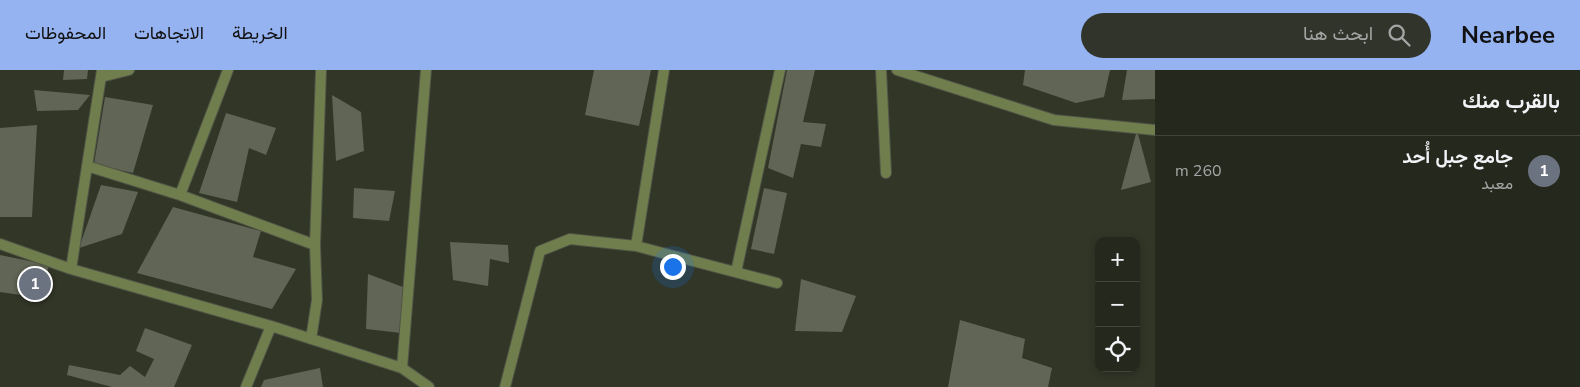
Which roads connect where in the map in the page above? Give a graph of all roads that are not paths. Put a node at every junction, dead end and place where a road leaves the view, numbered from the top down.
1 (129, 70) edge
2 (228, 70) edge
3 (321, 70) edge
4 (426, 70) edge
5 (664, 70) edge
6 (780, 70) edge
7 (881, 70) edge
8 (897, 70) edge
9 (102, 73) edge
10 (1155, 130) edge
11 (87, 166) junction
12 (886, 172) dead end
13 (180, 195) junction
14 (0, 244) edge
15 (315, 245) junction
16 (636, 246) junction
17 (71, 269) junction
18 (736, 272) junction
19 (777, 283) dead end
20 (270, 326) junction
21 (311, 339) junction
22 (402, 368) junction
23 (246, 387) edge
24 (429, 387) edge
25 (505, 387) edge

1 - 9 street
2 - 13 street
3 - 15 street
4 - 22 street
5 - 16 street
6 - 18 street
7 - 12 street
8 - 10 street
9 - 11 street
11 - 13 street
11 - 17 street
13 - 15 street
14 - 17 street
15 - 21 street
16 - 18 street
16 - 25 street
17 - 20 street
18 - 19 street
20 - 21 street
20 - 23 street
21 - 22 street
22 - 24 street

